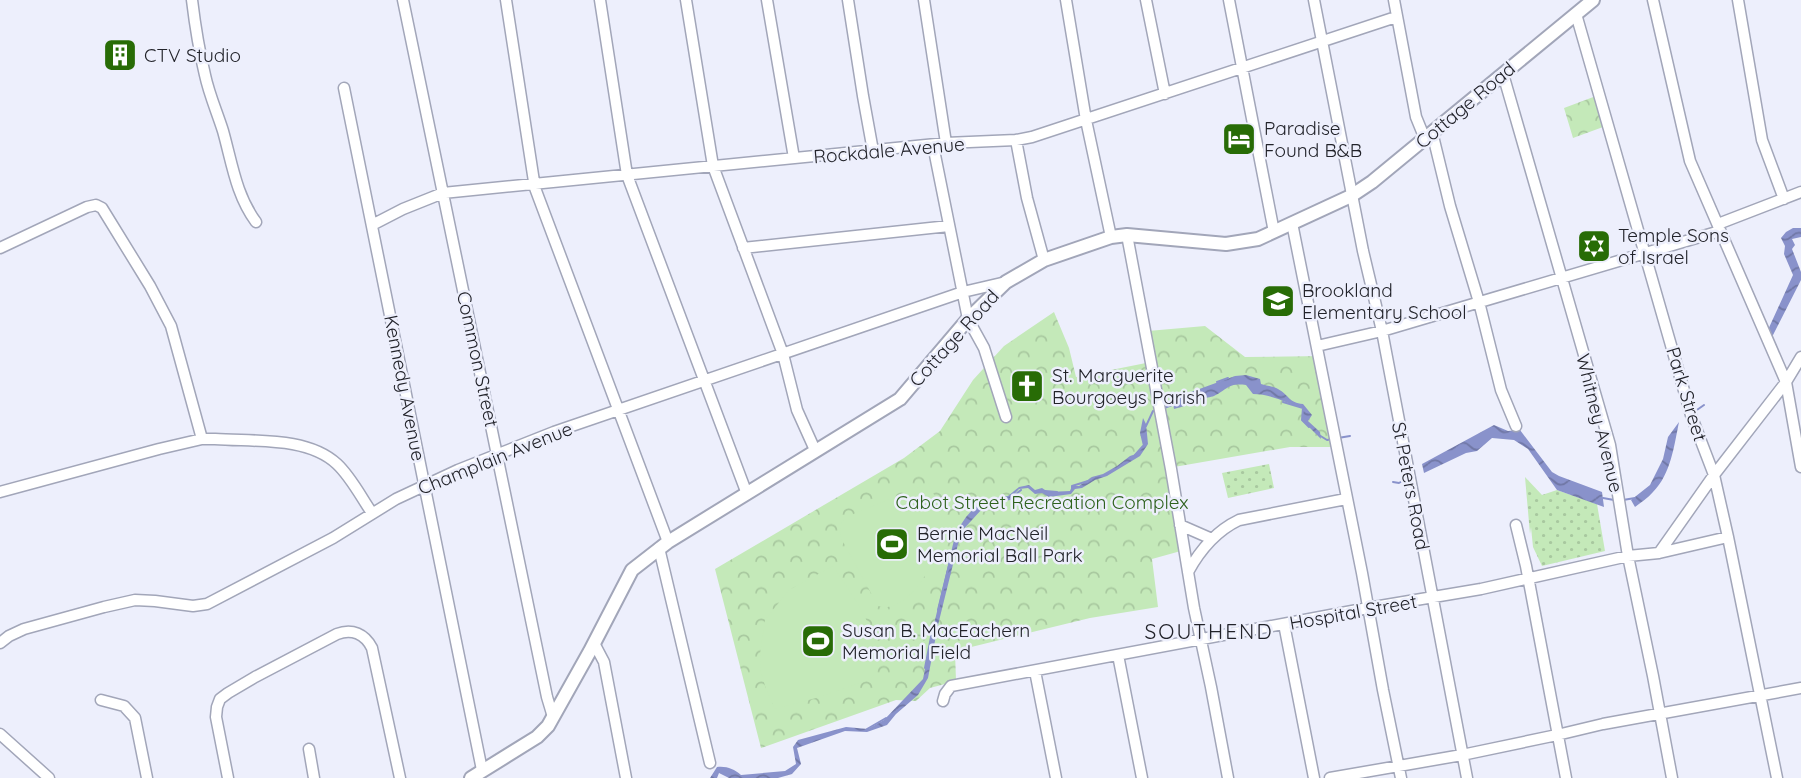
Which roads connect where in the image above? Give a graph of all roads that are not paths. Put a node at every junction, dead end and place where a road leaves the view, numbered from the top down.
1 (192, 0) edge
2 (404, 0) edge
3 (506, 0) edge
4 (600, 0) edge
5 (686, 0) edge
6 (767, 0) edge
7 (848, 0) edge
8 (924, 0) edge
9 (1066, 0) edge
10 (1146, 0) edge
11 (1228, 0) edge
12 (1314, 0) edge
13 (1394, 0) edge
14 (1594, 0) edge
15 (1653, 0) edge
16 (1738, 0) edge
17 (1576, 14) junction
18 (1396, 17) junction
19 (1322, 41) junction
20 (1242, 68) junction
21 (1503, 74) junction
22 (344, 88) dead end
23 (1165, 94) junction
24 (1086, 120) junction
25 (1429, 136) junction
26 (1016, 140) junction
27 (946, 143) junction
28 (933, 145) junction
29 (873, 151) junction
30 (794, 158) junction
31 (713, 166) junction
32 (627, 175) junction
33 (534, 184) junction
34 (1801, 192) edge
35 (443, 193) junction
36 (1351, 196) junction
37 (1784, 199) junction
38 (256, 222) dead end
39 (1292, 223) junction
40 (372, 225) junction
41 (949, 226) junction
42 (1719, 228) junction
43 (1273, 232) junction
44 (1127, 235) junction
45 (1111, 237) junction
46 (0, 248) edge
47 (743, 248) junction
48 (1645, 253) junction
49 (1044, 260) junction
50 (1562, 278) junction
51 (1006, 282) junction
52 (963, 292) junction
53 (1479, 302) junction
54 (968, 319) junction
55 (1381, 331) junction
56 (1317, 346) junction
57 (783, 354) junction
58 (1801, 357) edge
59 (705, 380) junction
60 (1786, 382) junction
61 (618, 410) junction
62 (1006, 417) dead end
63 (1516, 426) dead end
64 (202, 439) junction
65 (815, 450) junction
66 (498, 454) junction
67 (1801, 464) edge
68 (1714, 475) junction
69 (424, 485) junction
70 (0, 492) edge
71 (747, 494) junction
72 (1346, 499) junction
73 (372, 513) junction
74 (1516, 525) dead end
75 (1180, 526) junction
76 (1728, 537) junction
77 (1212, 539) junction
78 (663, 545) junction
79 (1659, 553) junction
80 (1628, 556) junction
81 (1188, 573) junction
82 (1528, 579) junction
83 (1432, 597) junction
84 (1368, 608) junction
85 (1284, 624) junction
86 (1201, 640) junction
87 (0, 643) edge
88 (594, 643) junction
89 (1118, 655) junction
90 (1035, 671) junction
91 (1801, 688) edge
92 (1761, 696) junction
93 (101, 701) dead end
94 (943, 701) dead end
95 (1660, 715) junction
96 (553, 718) junction
97 (0, 734) edge
98 (1557, 736) junction
99 (309, 749) dead end
100 (1462, 755) junction
101 (710, 763) dead end
102 (1399, 765) junction
103 (482, 770) junction
104 (50, 778) edge
105 (147, 778) edge
106 (228, 778) edge
107 (314, 778) edge
108 (400, 778) edge
109 (471, 778) edge
110 (626, 778) edge
111 (1056, 778) edge
112 (1142, 778) edge
113 (1228, 778) edge
114 (1314, 778) edge
115 (1330, 778) edge
116 (1401, 778) edge
117 (1467, 778) edge
118 (1566, 778) edge
119 (1672, 778) edge
120 (1777, 778) edge

1 - 38 street
2 - 35 street, Common Street
3 - 33 street
4 - 32 street
5 - 31 street
6 - 30 street
7 - 29 street
8 - 27 street
9 - 24 street
10 - 23 street
11 - 20 street
12 - 19 street, St Peters Road
13 - 18 street
14 - 17 main road, Cottage Road
15 - 42 street
16 - 37 street
17 - 21 main road, Cottage Road
17 - 48 street, Park Street
18 - 19 street, Rockdale Avenue
18 - 25 street
19 - 20 street, Rockdale Avenue
19 - 36 street, St Peters Road
20 - 23 street, Rockdale Avenue
20 - 43 street
21 - 25 main road, Cottage Road
21 - 50 street, Whitney Avenue
22 - 40 street, Kennedy Avenue
23 - 24 street, Rockdale Avenue
24 - 26 street, Rockdale Avenue
24 - 45 street
25 - 36 main road, Cottage Road
25 - 53 street
26 - 27 street, Rockdale Avenue
26 - 49 street
27 - 28 street, Rockdale Avenue
28 - 29 street, Rockdale Avenue
28 - 41 street
29 - 30 street, Rockdale Avenue
30 - 31 street, Rockdale Avenue
31 - 32 street, Rockdale Avenue
31 - 47 street
32 - 33 street, Rockdale Avenue
32 - 59 street
33 - 35 street, Rockdale Avenue
33 - 61 street
34 - 37 street
35 - 40 street, Rockdale Avenue
35 - 66 street, Common Street
36 - 39 main road, Cottage Road
36 - 55 street, St Peters Road
37 - 42 street
39 - 43 main road, Cottage Road
39 - 56 street
40 - 69 street, Kennedy Avenue
41 - 47 street
41 - 52 street
42 - 48 street
42 - 60 street
43 - 44 main road, Cottage Road
44 - 45 main road, Cottage Road
44 - 75 street
45 - 49 main road, Cottage Road
46 - 64 street
47 - 57 street
48 - 50 street
48 - 68 street, Park Street
49 - 51 main road, Cottage Road
50 - 53 street
50 - 80 street, Whitney Avenue
51 - 52 street, Champlain Avenue
51 - 54 main road, Cottage Road
52 - 54 street
52 - 57 street, Champlain Avenue
53 - 55 street
53 - 63 street
54 - 62 street
54 - 65 main road, Cottage Road
55 - 56 street
55 - 83 street, St Peters Road
56 - 72 street
57 - 59 street, Champlain Avenue
57 - 65 street
58 - 60 street
59 - 61 street, Champlain Avenue
59 - 71 street
60 - 67 street
60 - 68 street
61 - 66 street, Champlain Avenue
61 - 78 street
64 - 70 street
64 - 73 street
65 - 71 main road, Cottage Road
66 - 69 street, Champlain Avenue
66 - 96 street, Common Street
68 - 76 street, Park Street
68 - 79 street
69 - 73 street, Champlain Avenue
69 - 103 street, Kennedy Avenue
71 - 78 main road, Cottage Road
72 - 77 street
72 - 84 street
73 - 87 street, Champlain Avenue
74 - 82 street
75 - 77 street
75 - 81 street
76 - 79 street, Hospital Street
76 - 92 street, Park Street
77 - 81 street
78 - 88 main road, Cottage Road
78 - 101 street
79 - 80 street, Hospital Street
80 - 82 street, Hospital Street
80 - 95 street, Whitney Avenue
81 - 86 street
82 - 83 street, Hospital Street
82 - 98 street
83 - 84 street, Hospital Street
83 - 100 street, St Peters Road
84 - 85 street, Hospital Street
84 - 102 street
85 - 86 street, Hospital Street
85 - 114 street
86 - 89 street, Hospital Street
86 - 113 street
88 - 96 main road, Cottage Road
88 - 110 street
89 - 90 street, Hospital Street
89 - 112 street
90 - 94 street, Hospital Street
90 - 111 street
91 - 92 street
92 - 95 street
92 - 120 street, Park Street
93 - 105 street
95 - 98 street
95 - 119 street, Whitney Avenue
96 - 103 main road, Cottage Road
97 - 104 street
98 - 100 street
98 - 118 street
99 - 107 street
100 - 102 street
100 - 117 street, St Peters Road
102 - 115 street
102 - 116 street
103 - 109 main road, Cottage Road
106 - 108 street

